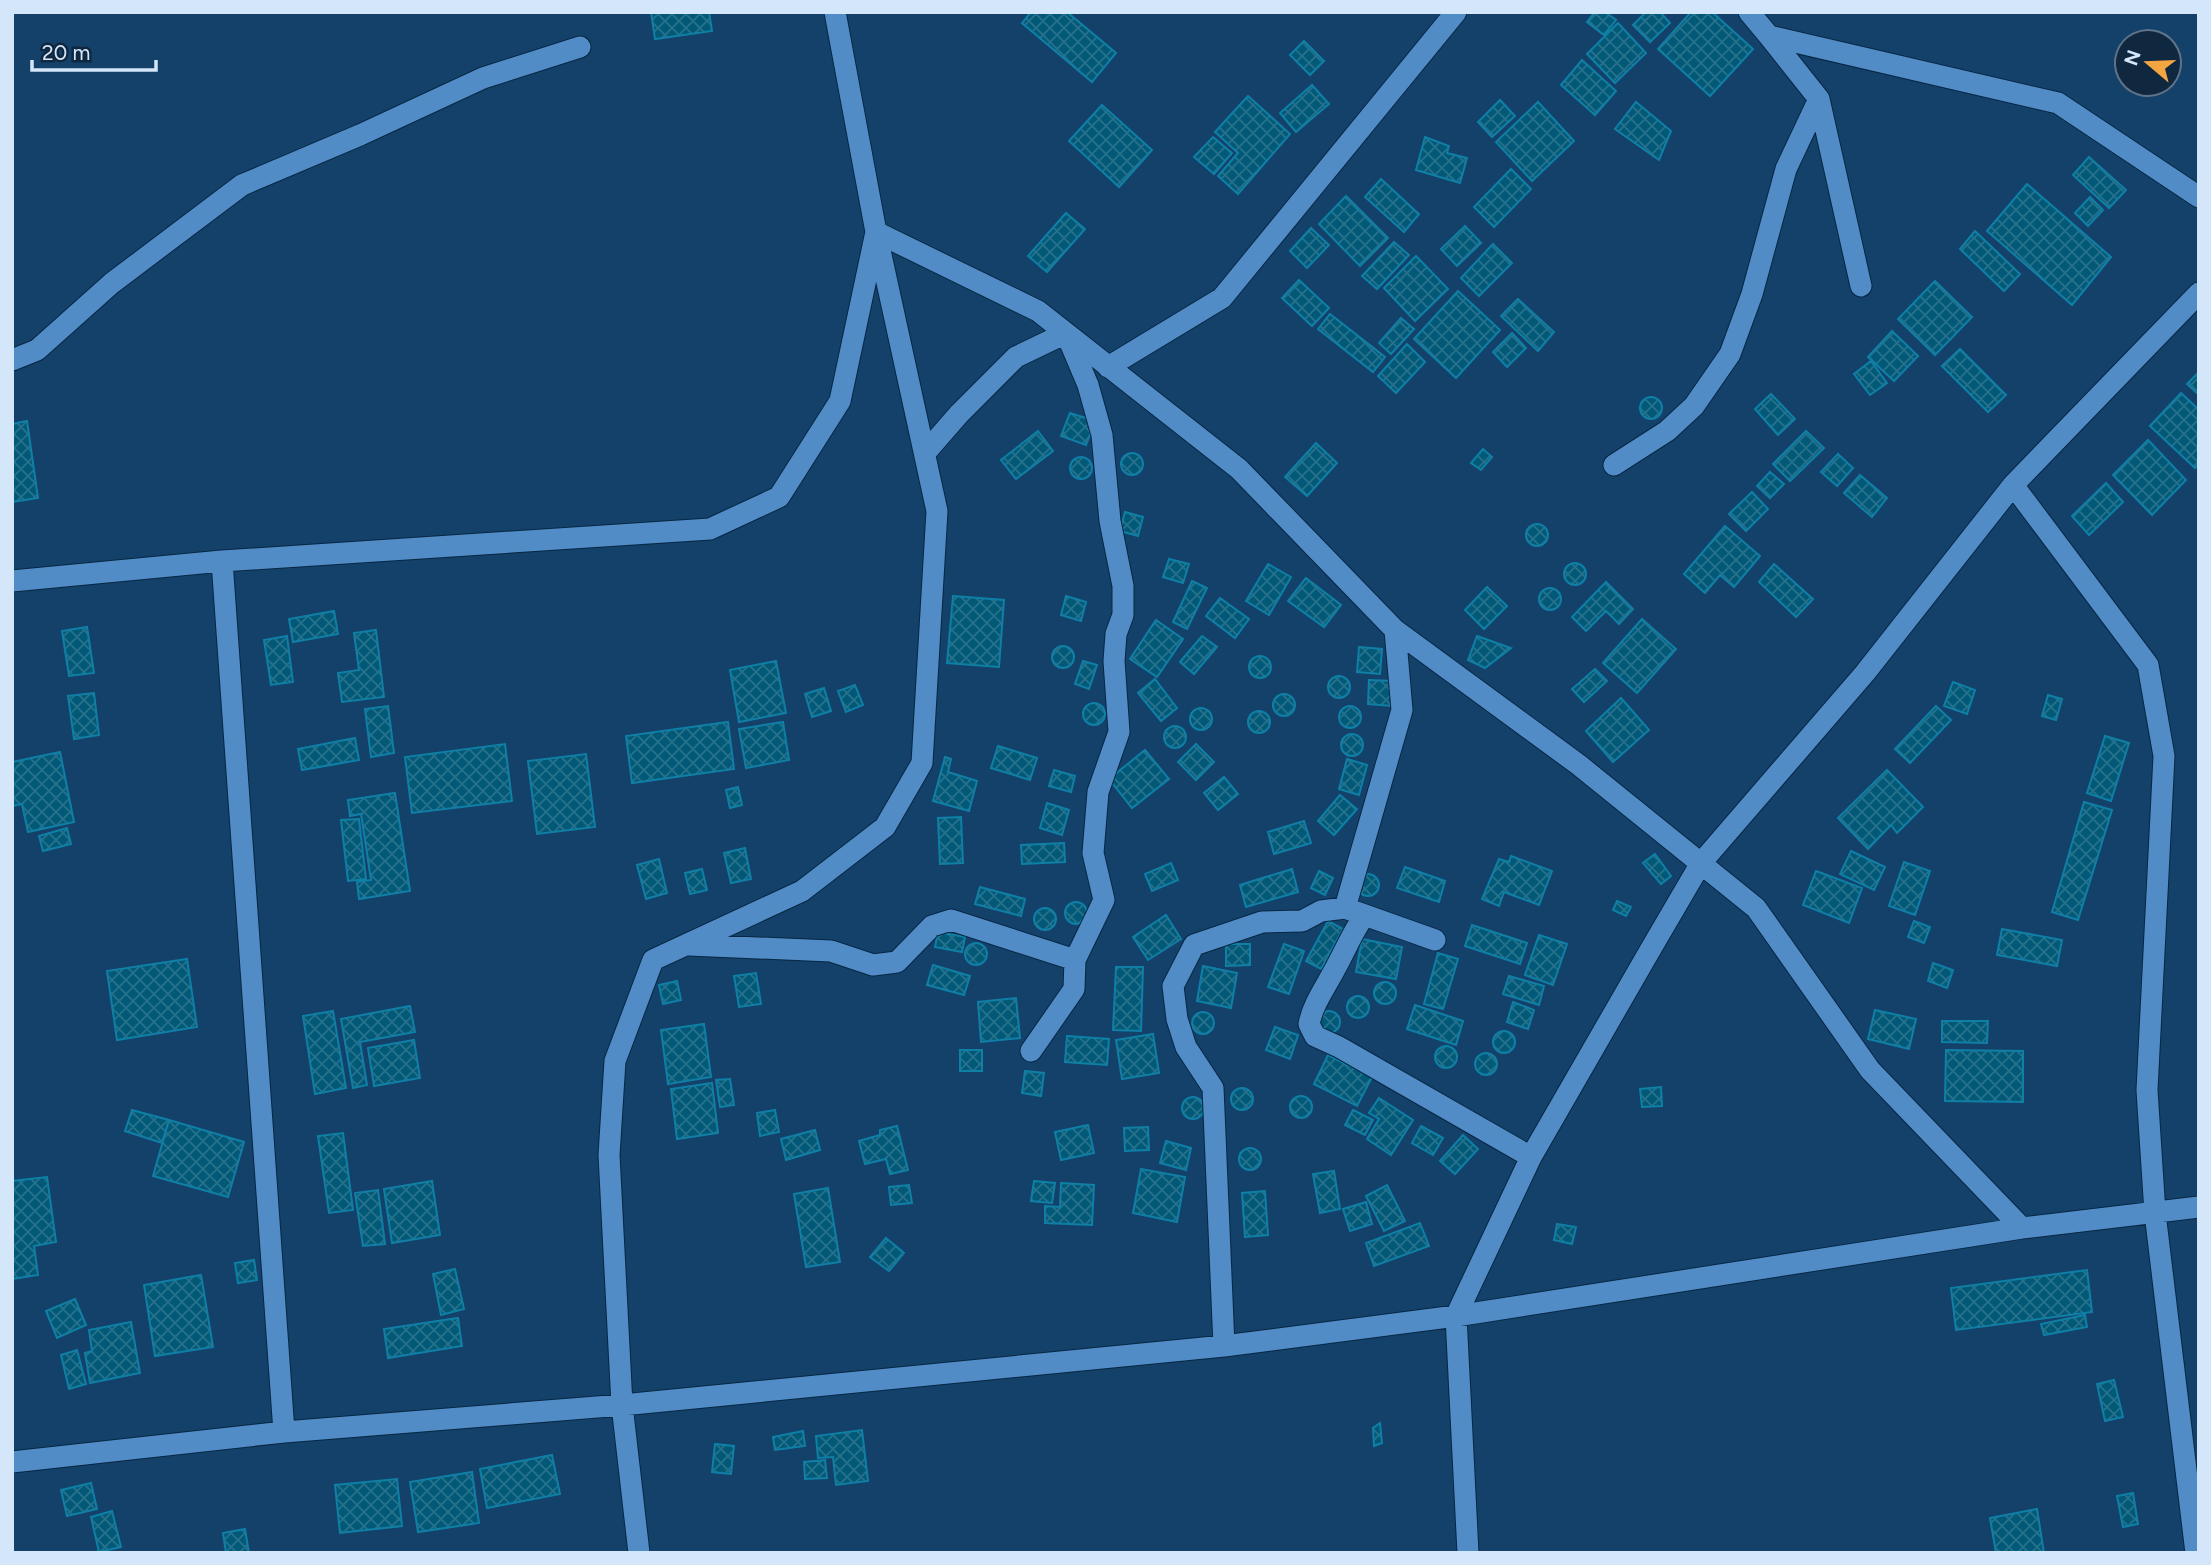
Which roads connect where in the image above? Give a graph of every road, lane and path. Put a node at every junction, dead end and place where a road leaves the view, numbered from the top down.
1 (835, 12) edge
2 (1456, 12) edge
3 (1749, 12) edge
4 (1769, 36) junction
5 (580, 47) dead end
6 (1819, 99) junction
7 (2199, 197) edge
8 (876, 232) junction
9 (1861, 286) dead end
10 (2199, 293) edge
11 (1066, 332) junction
12 (12, 360) edge
13 (1108, 367) junction
14 (925, 453) junction
15 (1614, 465) dead end
16 (2013, 485) junction
17 (222, 561) junction
18 (12, 581) edge
19 (1395, 630) junction
20 (1701, 863) junction
21 (1355, 912) junction
22 (1435, 940) dead end
23 (686, 944) junction
24 (1075, 960) junction
25 (1031, 1051) dead end
26 (1531, 1157) junction
27 (2199, 1207) edge
28 (2155, 1213) junction
29 (2022, 1228) junction
30 (1456, 1316) junction
31 (1224, 1346) junction
32 (622, 1405) junction
33 (284, 1432) junction
34 (12, 1462) edge
35 (639, 1553) edge
36 (1468, 1553) edge
37 (2196, 1553) edge

1 - 8 street
2 - 13 street
3 - 4 street
4 - 6 street
4 - 7 street
5 - 12 street
6 - 9 street
6 - 15 street
8 - 11 street
8 - 14 street
8 - 17 street
10 - 16 street
11 - 13 street
11 - 14 street
11 - 24 street
13 - 19 street
14 - 23 street
16 - 20 street
16 - 28 street
17 - 18 street
17 - 33 street
19 - 20 street
19 - 21 street
20 - 26 street
20 - 29 street
21 - 22 street
21 - 26 street
21 - 31 street
23 - 24 street
23 - 32 street
24 - 25 street
26 - 30 street
27 - 28 street
28 - 29 street
28 - 37 street
29 - 30 street
30 - 31 street
30 - 36 street
31 - 32 street
32 - 33 street
32 - 35 street
33 - 34 street

